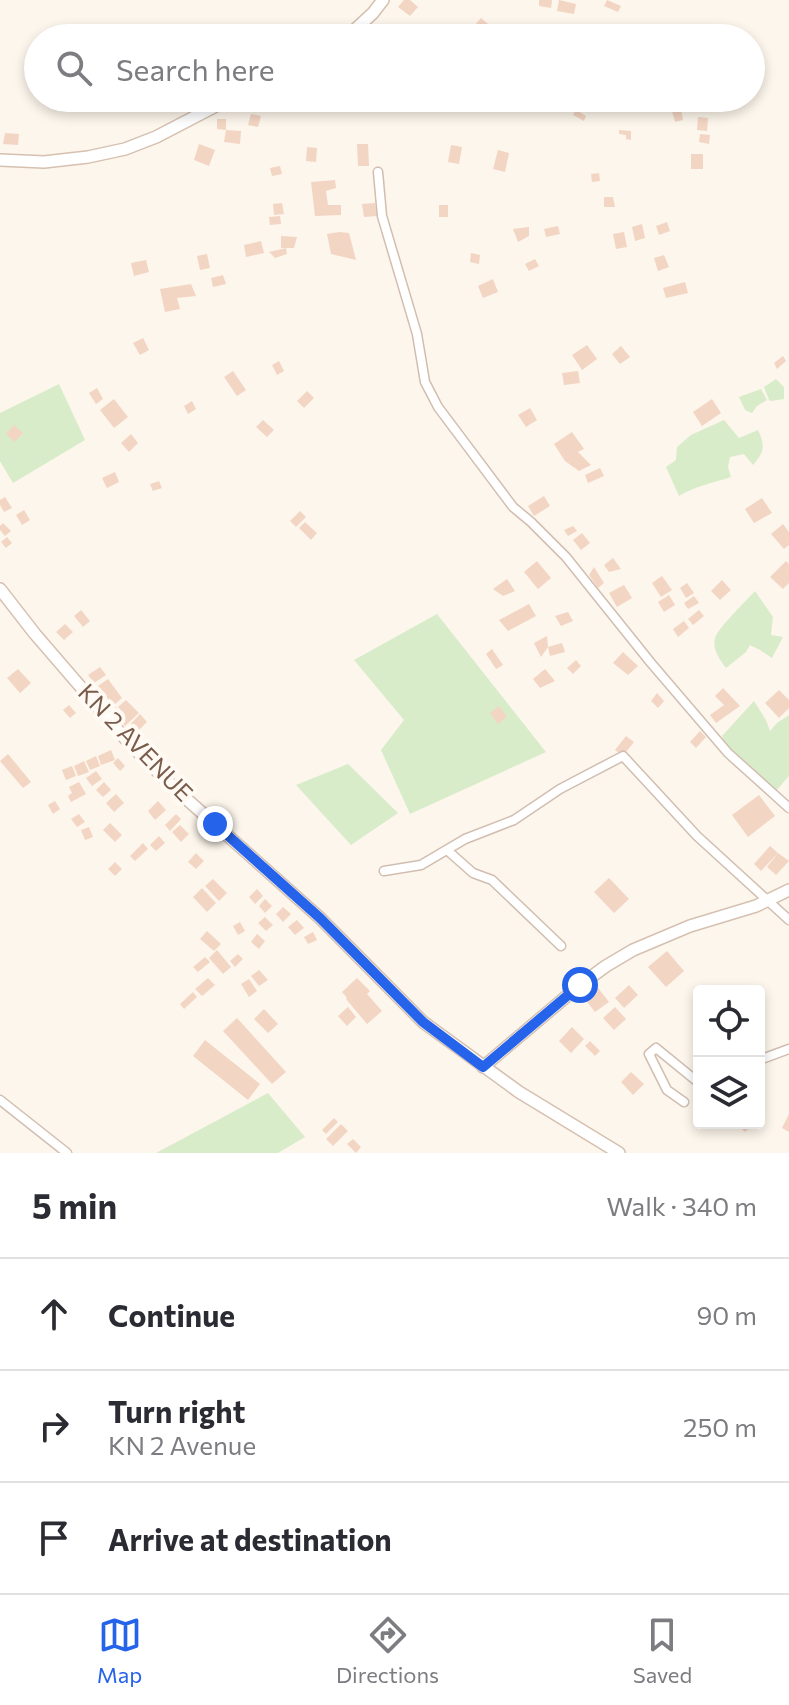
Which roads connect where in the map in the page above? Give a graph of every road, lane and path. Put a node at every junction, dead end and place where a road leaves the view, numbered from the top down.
1 (383, 0) edge
2 (361, 24) edge
3 (204, 112) edge
4 (0, 160) edge
5 (378, 172) dead end
6 (0, 589) edge
7 (789, 808) edge
8 (447, 850) junction
9 (384, 871) dead end
10 (789, 890) edge
11 (769, 900) junction
12 (789, 920) edge
13 (561, 946) dead end
14 (789, 1049) edge
15 (765, 1058) edge
16 (483, 1067) junction
17 (693, 1078) edge
18 (0, 1100) edge
19 (684, 1102) dead end
20 (67, 1153) edge
21 (619, 1153) edge

1 - 2 main road
3 - 4 main road
5 - 7 street
6 - 16 main road, KN 2 AVENUE
8 - 9 street
8 - 11 street
8 - 13 street
10 - 11 main road
11 - 12 street
11 - 16 main road
14 - 15 street
16 - 21 main road, KN 2 AVENUE
17 - 19 street
18 - 20 street

